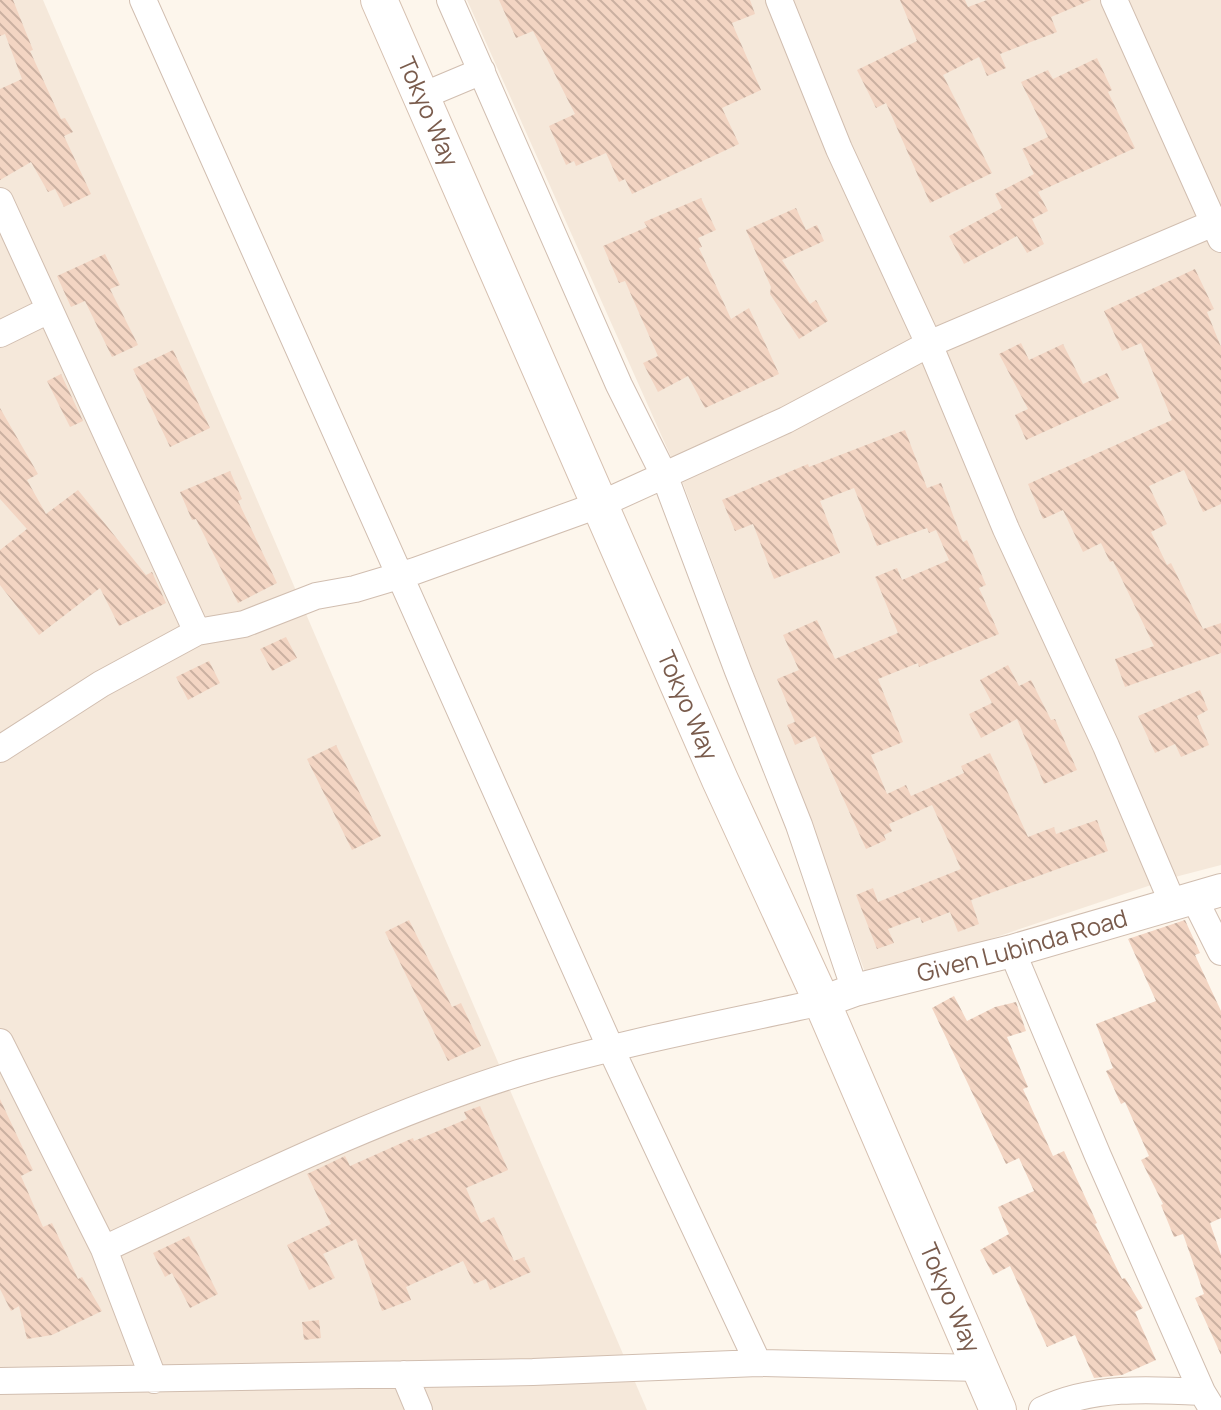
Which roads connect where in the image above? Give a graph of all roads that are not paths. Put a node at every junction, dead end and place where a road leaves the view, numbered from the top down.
1 (143, 0) edge
2 (379, 0) edge
3 (450, 0) edge
4 (779, 0) edge
5 (1114, 0) edge
6 (482, 71) junction
7 (420, 97) junction
8 (0, 201) edge
9 (1219, 227) edge
10 (49, 310) junction
11 (0, 334) edge
12 (929, 344) junction
13 (665, 477) junction
14 (601, 504) junction
15 (401, 576) junction
16 (197, 632) junction
17 (0, 749) edge
18 (1196, 897) edge
19 (1012, 951) junction
20 (1221, 952) edge
21 (839, 996) junction
22 (0, 1042) edge
23 (611, 1049) junction
24 (9, 1082) edge
25 (104, 1249) junction
26 (758, 1363) junction
27 (980, 1368) junction
28 (404, 1374) junction
29 (154, 1380) junction
30 (0, 1381) edge
31 (1208, 1401) edge
32 (419, 1410) edge
33 (998, 1410) edge
34 (1042, 1410) edge

1 - 15 street
2 - 7 main road, Tokyo Way
3 - 6 street
4 - 12 street
5 - 9 street
6 - 7 street
6 - 13 street
7 - 14 main road, Tokyo Way
8 - 10 street
9 - 12 street
10 - 11 street
10 - 16 street
12 - 13 street
12 - 18 street
13 - 14 street
13 - 21 street
14 - 15 street
14 - 21 main road, Tokyo Way
15 - 16 street
15 - 23 street
16 - 17 street
18 - 19 street, Given Lubinda Road
18 - 20 street
19 - 21 street, Given Lubinda Road
19 - 31 street
21 - 23 street
21 - 27 main road, Tokyo Way
22 - 24 street
23 - 25 street
23 - 26 street
24 - 25 street
25 - 29 street
26 - 27 street
26 - 28 street
27 - 33 main road, Tokyo Way
28 - 29 street
28 - 32 street
29 - 30 street
31 - 34 street

